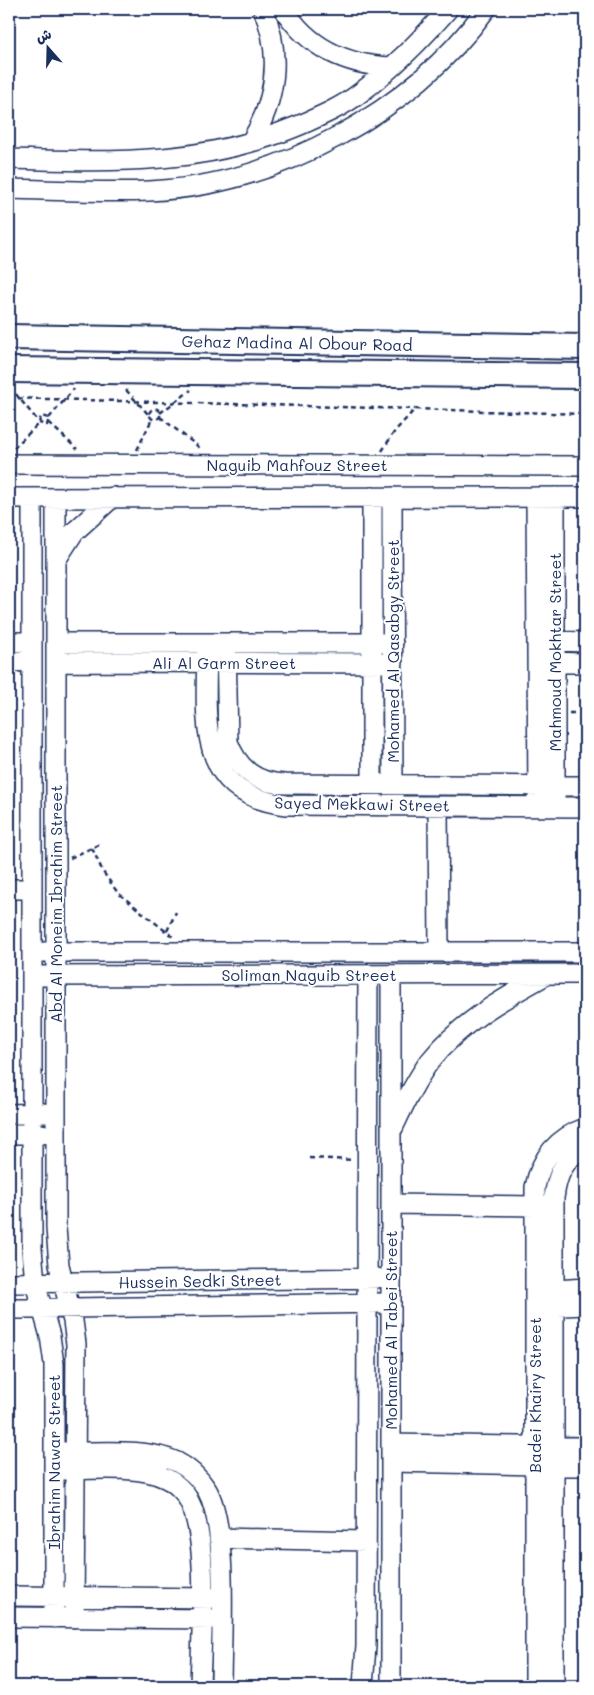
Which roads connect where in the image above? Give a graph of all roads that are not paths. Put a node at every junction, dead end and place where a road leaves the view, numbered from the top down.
1 (263, 9) edge
2 (284, 9) edge
3 (448, 9) edge
4 (486, 9) edge
5 (391, 66) junction
6 (251, 142) junction
7 (9, 159) edge
8 (9, 190) edge
9 (9, 337) edge
10 (580, 344) edge
11 (410, 346) junction
12 (9, 370) edge
13 (409, 373) junction
14 (585, 376) edge
15 (9, 464) edge
16 (276, 465) junction
17 (585, 466) edge
18 (278, 497) junction
19 (372, 497) junction
20 (392, 497) junction
21 (545, 497) junction
22 (585, 497) edge
23 (9, 498) edge
24 (32, 498) junction
25 (56, 498) junction
26 (113, 498) junction
27 (56, 560) junction
28 (555, 641) junction
29 (9, 642) edge
30 (32, 642) junction
31 (585, 642) edge
32 (56, 643) junction
33 (207, 643) junction
34 (226, 643) junction
35 (372, 643) junction
36 (393, 643) junction
37 (32, 661) junction
38 (9, 662) edge
39 (56, 662) junction
40 (546, 662) junction
41 (207, 663) junction
42 (227, 663) junction
43 (372, 663) junction
44 (393, 663) junction
45 (585, 663) edge
46 (372, 784) junction
47 (393, 785) junction
48 (500, 785) junction
49 (547, 786) junction
50 (585, 786) edge
51 (372, 806) junction
52 (393, 806) junction
53 (438, 806) junction
54 (501, 806) junction
55 (547, 806) junction
56 (585, 807) edge
57 (9, 889) edge
58 (32, 889) junction
59 (32, 952) junction
60 (55, 952) junction
61 (354, 952) junction
62 (439, 952) junction
63 (585, 952) edge
64 (548, 974) junction
65 (585, 974) edge
66 (361, 975) junction
67 (391, 975) junction
68 (32, 976) junction
69 (56, 976) junction
70 (56, 1113) junction
71 (9, 1114) edge
72 (32, 1114) junction
73 (585, 1128) edge
74 (391, 1131) junction
75 (56, 1133) junction
76 (9, 1134) edge
77 (32, 1134) junction
78 (585, 1147) edge
79 (391, 1204) junction
80 (534, 1206) junction
81 (391, 1277) junction
82 (366, 1278) junction
83 (9, 1283) edge
84 (35, 1283) junction
85 (63, 1283) junction
86 (585, 1288) edge
87 (554, 1299) junction
88 (534, 1300) junction
89 (391, 1302) junction
90 (367, 1303) junction
91 (585, 1305) edge
92 (9, 1309) edge
93 (41, 1309) junction
94 (70, 1309) junction
95 (391, 1444) junction
96 (535, 1446) junction
97 (585, 1447) edge
98 (554, 1455) junction
99 (54, 1461) junction
100 (75, 1461) junction
101 (391, 1462) junction
102 (535, 1464) junction
103 (585, 1466) edge
104 (219, 1538) junction
105 (366, 1541) junction
106 (9, 1596) edge
107 (54, 1597) junction
108 (74, 1597) junction
109 (201, 1598) junction
110 (220, 1598) junction
111 (9, 1617) edge
112 (54, 1618) junction
113 (74, 1618) junction
114 (201, 1619) junction
115 (220, 1619) junction
116 (200, 1686) edge
117 (221, 1686) edge
118 (363, 1686) edge
119 (391, 1686) edge
120 (535, 1686) edge
121 (554, 1686) edge

1 - 6 street
2 - 5 street
3 - 5 street
4 - 8 street
5 - 6 street
6 - 7 street
9 - 11 main road, Gehaz Madina Al Obour Road
10 - 11 main road, Gehaz Madina Al Obour Road
11 - 13 main road
12 - 13 main road, Gehaz Madina Al Obour Road
13 - 14 main road, Gehaz Madina Al Obour Road
15 - 16 street, Naguib Mahfouz Street
16 - 17 street, Naguib Mahfouz Street
16 - 18 street
18 - 19 street, Naguib Mahfouz Street
18 - 26 street, Naguib Mahfouz Street
19 - 20 street, Naguib Mahfouz Street
19 - 35 street, Mohamed Al Qasabgy Street
20 - 21 street, Naguib Mahfouz Street
20 - 36 street, Mohamed Al Qasabgy Street
21 - 22 street, Naguib Mahfouz Street
21 - 28 street, Mahmoud Mokhtar Street
21 - 40 street, Mahmoud Mokhtar Street
23 - 24 street, Naguib Mahfouz Street
24 - 25 street, Naguib Mahfouz Street
24 - 30 street, Abd Al Moneim Ibrahim Street
25 - 26 street, Naguib Mahfouz Street
25 - 27 street, Abd Al Moneim Ibrahim Street
26 - 27 street
27 - 32 street, Abd Al Moneim Ibrahim Street
28 - 31 street
28 - 40 street, Mahmoud Mokhtar Street
29 - 30 street
30 - 37 street, Abd Al Moneim Ibrahim Street
32 - 33 street, Ali Al Garm Street
32 - 39 street, Abd Al Moneim Ibrahim Street
33 - 34 street, Ali Al Garm Street
33 - 41 street, Sayed Mekkawi Street
34 - 35 street, Ali Al Garm Street
34 - 42 street, Sayed Mekkawi Street
35 - 36 street, Ali Al Garm Street
35 - 43 street, Mohamed Al Qasabgy Street
36 - 44 street, Mohamed Al Qasabgy Street
37 - 38 street
37 - 58 street, Abd Al Moneim Ibrahim Street
39 - 41 street, Ali Al Garm Street
39 - 60 street, Abd Al Moneim Ibrahim Street
40 - 45 street
40 - 49 street, Mahmoud Mokhtar Street
41 - 42 street, Ali Al Garm Street
41 - 51 street, Sayed Mekkawi Street
42 - 43 street, Ali Al Garm Street
42 - 46 street, Sayed Mekkawi Street
43 - 44 street, Ali Al Garm Street
43 - 46 street, Mohamed Al Qasabgy Street
44 - 47 street, Mohamed Al Qasabgy Street
46 - 47 street, Sayed Mekkawi Street
46 - 51 street, Mohamed Al Qasabgy Street
47 - 48 street, Sayed Mekkawi Street
47 - 52 street, Mohamed Al Qasabgy Street
48 - 49 street, Sayed Mekkawi Street
48 - 54 street
49 - 50 street, Sayed Mekkawi Street
49 - 55 street, Mahmoud Mokhtar Street
51 - 52 street, Sayed Mekkawi Street
52 - 53 street, Sayed Mekkawi Street
53 - 54 street, Sayed Mekkawi Street
53 - 62 street
54 - 55 street, Sayed Mekkawi Street
55 - 56 street, Sayed Mekkawi Street
57 - 58 street
58 - 59 street, Abd Al Moneim Ibrahim Street
59 - 60 street, Soliman Naguib Street
59 - 68 street, Abd Al Moneim Ibrahim Street
60 - 61 street, Soliman Naguib Street
60 - 69 street, Abd Al Moneim Ibrahim Street
61 - 62 street, Soliman Naguib Street
61 - 66 street, Mohamed Al Tabei Street
62 - 63 street, Soliman Naguib Street
64 - 65 street, Soliman Naguib Street
64 - 67 street, Soliman Naguib Street
64 - 74 street
66 - 67 street, Soliman Naguib Street
66 - 69 street, Soliman Naguib Street
66 - 82 street, Mohamed Al Tabei Street
67 - 74 street, Mohamed Al Tabei Street
68 - 69 street, Soliman Naguib Street
68 - 72 street, Abd Al Moneim Ibrahim Street
69 - 70 street, Abd Al Moneim Ibrahim Street
70 - 72 street
70 - 75 street, Abd Al Moneim Ibrahim Street
71 - 72 street
72 - 77 street, Abd Al Moneim Ibrahim Street
73 - 80 street, Badei Khairy Street
74 - 79 street, Mohamed Al Tabei Street
75 - 77 street
75 - 85 street, Abd Al Moneim Ibrahim Street
76 - 77 street
77 - 84 street, Abd Al Moneim Ibrahim Street
78 - 87 street, Badei Khairy Street
79 - 80 street
79 - 81 street, Mohamed Al Tabei Street
80 - 88 street, Badei Khairy Street
81 - 82 street, Hussein Sedki Street
81 - 89 street, Mohamed Al Tabei Street
82 - 85 street, Hussein Sedki Street
82 - 90 street, Mohamed Al Tabei Street
83 - 84 street, Hussein Sedki Street
84 - 85 street, Hussein Sedki Street
84 - 93 street, Abd Al Moneim Ibrahim Street
85 - 94 street, Abd Al Moneim Ibrahim Street
86 - 87 street
87 - 88 street
87 - 91 street
87 - 98 street, Badei Khairy Street
88 - 96 street, Badei Khairy Street
89 - 90 street, Hussein Sedki Street
89 - 95 street, Mohamed Al Tabei Street
90 - 94 street, Hussein Sedki Street
90 - 105 street, Mohamed Al Tabei Street
92 - 93 street, Hussein Sedki Street
93 - 94 street, Hussein Sedki Street
93 - 99 street, Ibrahim Nawar Street
94 - 100 street, Ibrahim Nawar Street
95 - 96 street
95 - 101 street, Mohamed Al Tabei Street
96 - 98 street
96 - 102 street, Badei Khairy Street
97 - 98 street
98 - 102 street
98 - 103 street
98 - 121 street, Badei Khairy Street
99 - 100 street
99 - 107 street, Ibrahim Nawar Street
100 - 104 street
100 - 108 street, Ibrahim Nawar Street
100 - 109 street
101 - 102 street
101 - 119 street, Mohamed Al Tabei Street
102 - 120 street, Badei Khairy Street
104 - 105 street
104 - 110 street
105 - 118 street, Mohamed Al Tabei Street
106 - 107 street
107 - 108 street
107 - 112 street, Ibrahim Nawar Street
108 - 109 street
108 - 113 street, Ibrahim Nawar Street
109 - 110 street
109 - 114 street
110 - 115 street
111 - 112 street
112 - 113 street
113 - 114 street
114 - 115 street
114 - 116 street
115 - 117 street

